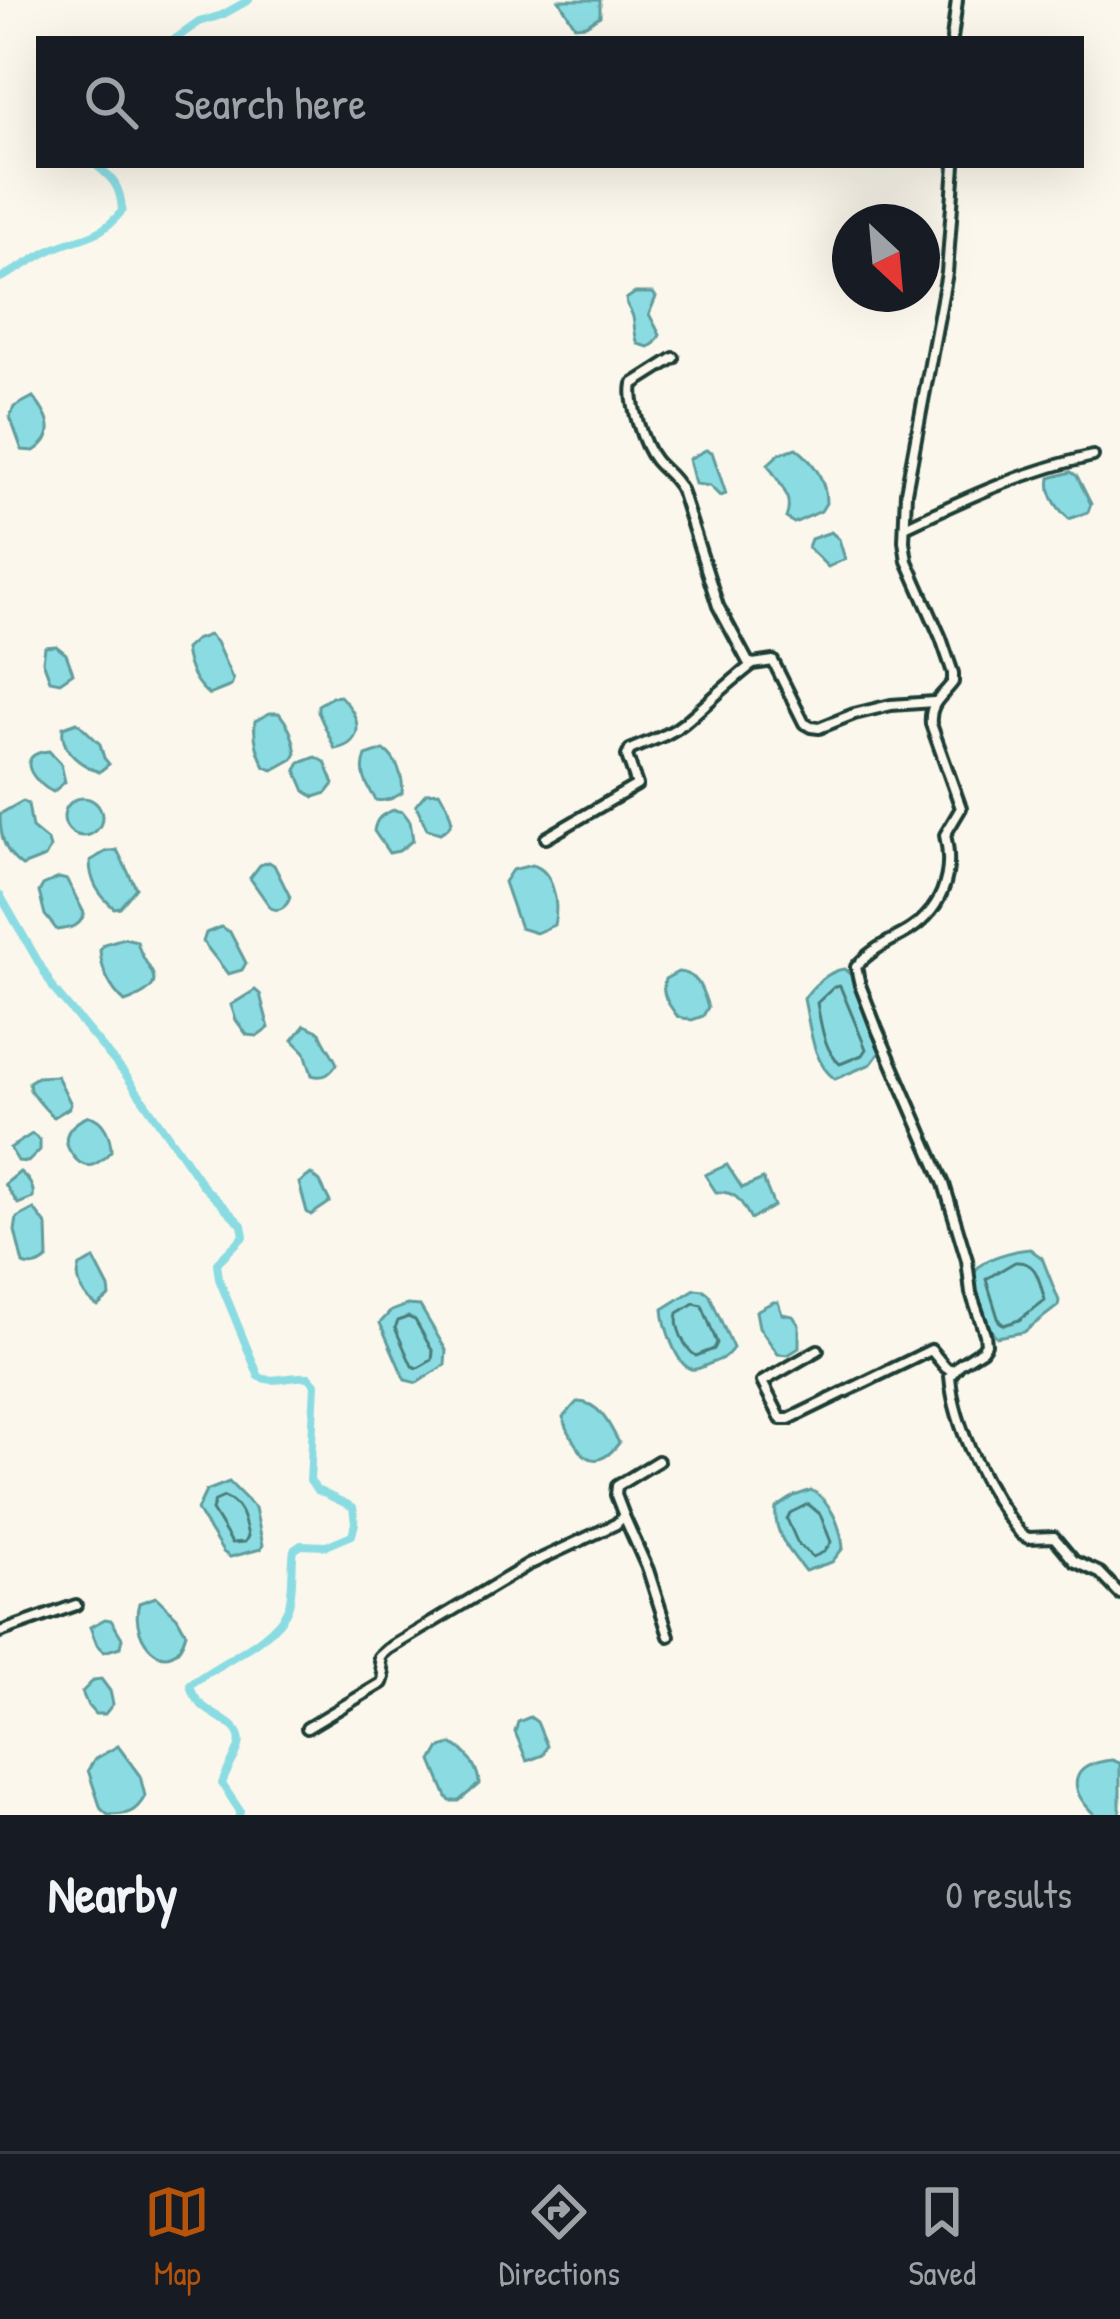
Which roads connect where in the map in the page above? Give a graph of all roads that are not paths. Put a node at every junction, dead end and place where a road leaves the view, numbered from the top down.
1 (957, 0) edge
2 (952, 36) edge
3 (955, 168) edge
4 (674, 358) dead end
5 (1093, 456) dead end
6 (905, 527) junction
7 (753, 664) junction
8 (934, 702) junction
9 (546, 838) dead end
10 (818, 1349) dead end
11 (954, 1370) junction
12 (658, 1461) dead end
13 (624, 1516) junction
14 (1120, 1594) edge
15 (76, 1605) dead end
16 (0, 1632) edge
17 (670, 1636) dead end
18 (307, 1728) dead end

1 - 2 street
3 - 6 street
4 - 7 street
5 - 6 street
6 - 8 street
7 - 8 street
7 - 9 street
8 - 11 street
10 - 11 street
11 - 14 street
12 - 13 street
13 - 17 street
13 - 18 street
15 - 16 street

